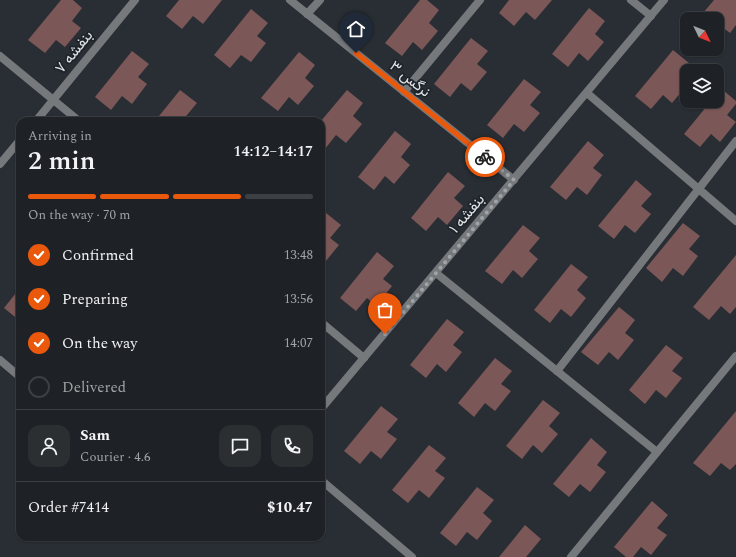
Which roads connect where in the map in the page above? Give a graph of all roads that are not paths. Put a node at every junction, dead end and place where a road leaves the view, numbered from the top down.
1 (135, 0) edge
2 (290, 0) edge
3 (320, 0) edge
4 (480, 0) edge
5 (631, 0) edge
6 (664, 0) edge
7 (308, 14) junction
8 (651, 16) junction
9 (0, 56) edge
10 (404, 92) junction
11 (587, 93) junction
12 (53, 100) junction
13 (39, 117) edge
14 (74, 117) edge
15 (736, 141) edge
16 (16, 145) edge
17 (0, 164) edge
18 (514, 180) junction
19 (698, 189) junction
20 (736, 221) edge
21 (436, 273) junction
22 (325, 325) edge
23 (736, 356) edge
24 (364, 358) junction
25 (0, 360) edge
26 (557, 371) junction
27 (16, 374) edge
28 (325, 404) edge
29 (657, 452) junction
30 (325, 483) edge
31 (412, 557) edge
32 (571, 557) edge

1 - 12 street, بنفشه ۷
2 - 7 street, نرگس ۳
3 - 7 street
4 - 10 street
5 - 8 street
6 - 8 street, بنفشه ۱
7 - 10 street, نرگس ۳
8 - 11 street, بنفشه ۱
9 - 12 street
10 - 18 street, نرگس ۳
11 - 18 street, بنفشه ۱
11 - 19 street
12 - 13 street, بنفشه ۷
12 - 14 street
15 - 19 street
16 - 17 street
18 - 21 street, بنفشه ۱
19 - 20 street
19 - 26 street
21 - 24 street, بنفشه ۱
21 - 26 street
22 - 24 street
23 - 29 street
24 - 28 street, بنفشه ۱
25 - 27 street
26 - 29 street
29 - 32 street
30 - 31 street

